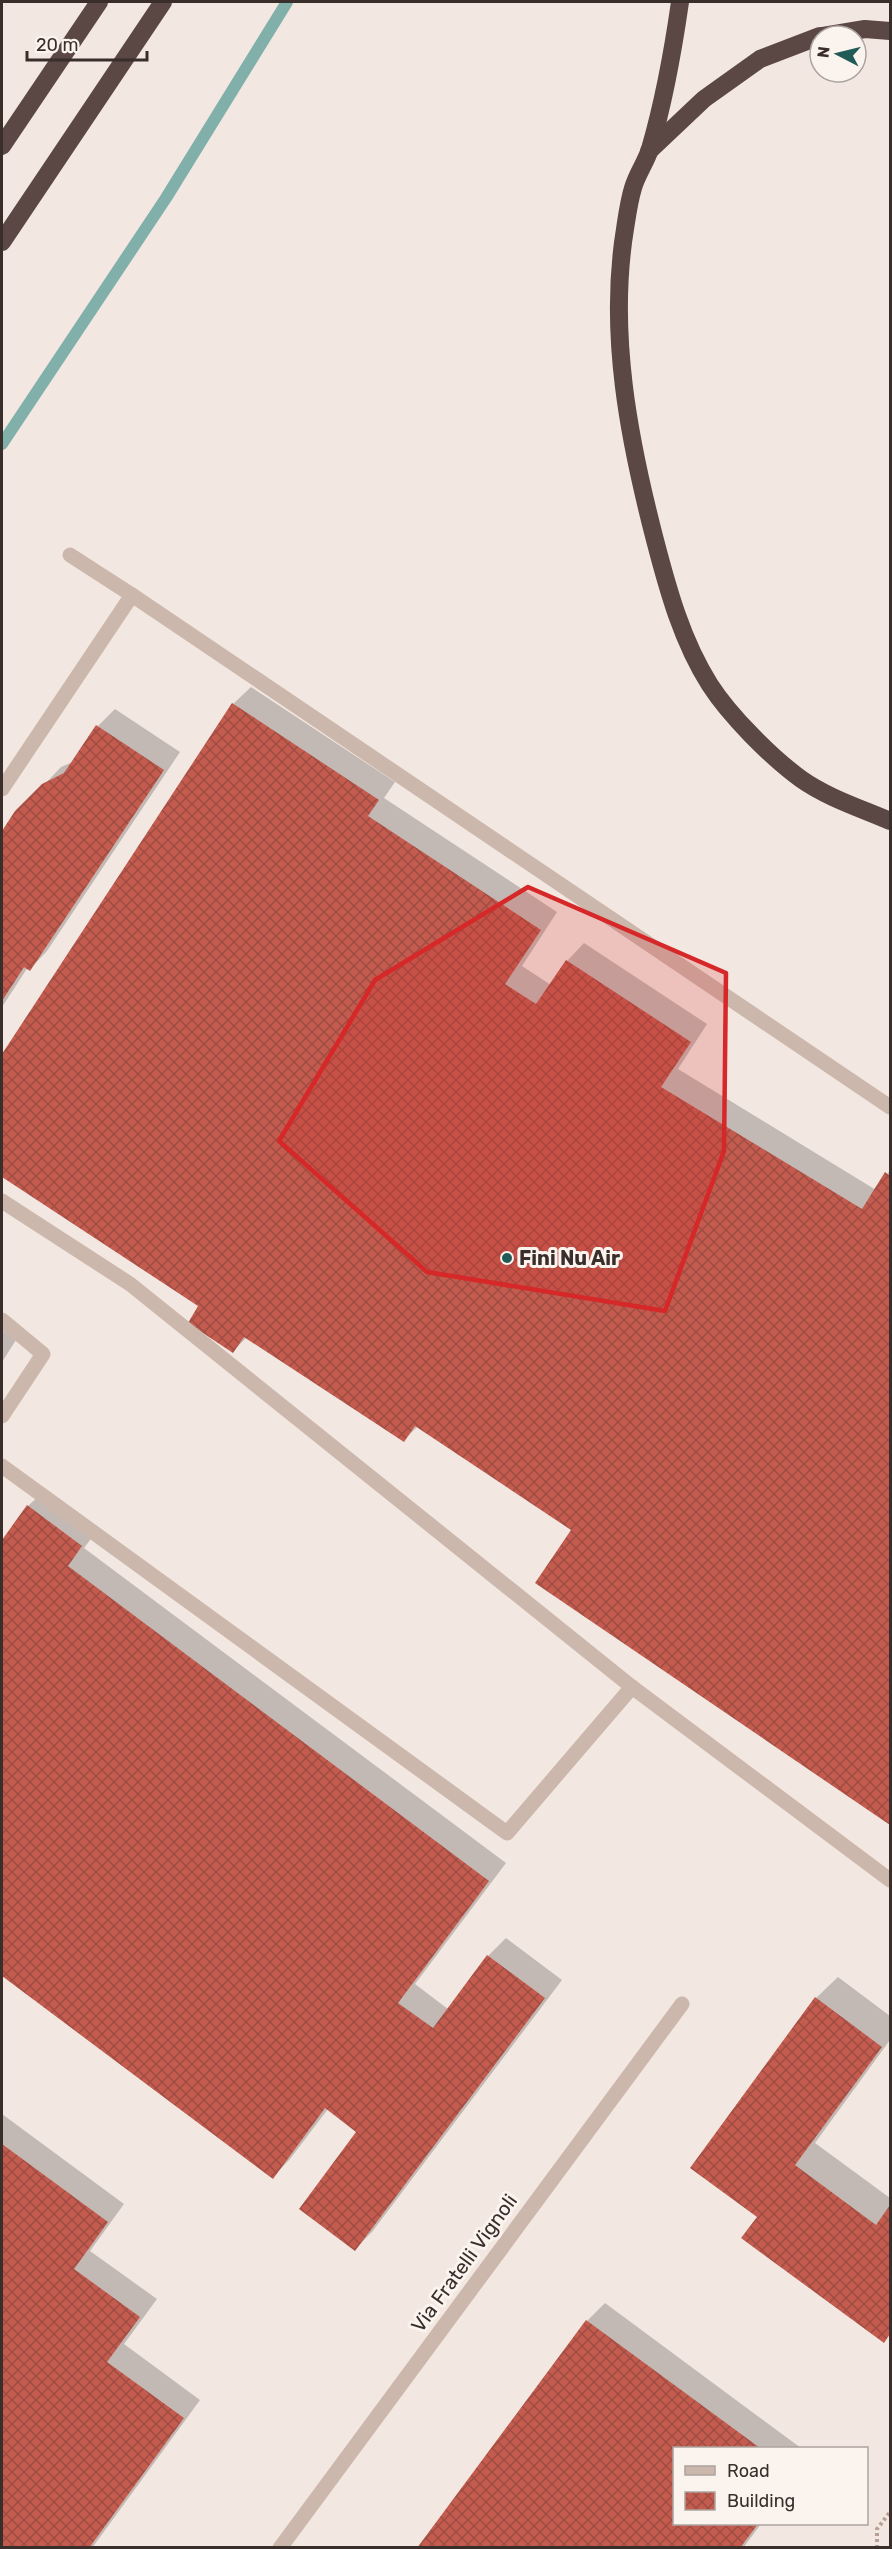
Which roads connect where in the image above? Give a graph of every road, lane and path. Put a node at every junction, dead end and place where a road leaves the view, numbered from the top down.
1 (99, 2) edge
2 (163, 2) edge
3 (680, 2) edge
4 (868, 29) edge
5 (891, 31) edge
6 (808, 41) edge
7 (2, 146) edge
8 (649, 151) junction
9 (2, 242) edge
10 (70, 555) dead end
11 (132, 595) junction
12 (2, 789) edge
13 (886, 817) edge
14 (891, 1107) edge
15 (2, 1201) edge
16 (2, 1320) edge
17 (2, 1416) edge
18 (2, 1466) edge
19 (632, 1688) junction
20 (891, 1880) edge
21 (682, 2004) dead end
22 (891, 2512) edge
23 (279, 2547) edge
24 (877, 2547) edge

1 - 7 highway
2 - 9 highway
3 - 8 highway
4 - 5 highway
6 - 8 highway
8 - 13 highway
10 - 11 street
11 - 12 street
11 - 14 street
15 - 19 street
16 - 17 street
18 - 19 street
19 - 20 street
21 - 23 street, Via Fratelli Vignoli
22 - 24 path

